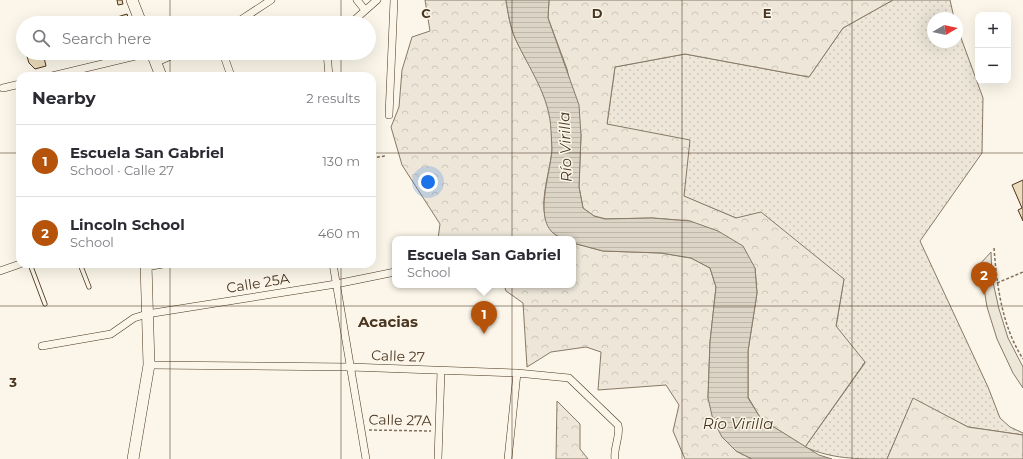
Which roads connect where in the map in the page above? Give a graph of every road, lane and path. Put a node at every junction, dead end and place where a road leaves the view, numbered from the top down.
1 (132, 0) edge
2 (272, 0) edge
3 (357, 0) edge
4 (377, 0) edge
5 (394, 0) edge
6 (365, 10) junction
7 (138, 16) edge
8 (247, 16) edge
9 (359, 16) edge
10 (119, 60) edge
11 (155, 60) edge
12 (225, 60) edge
13 (328, 60) edge
14 (69, 72) edge
15 (159, 72) edge
16 (230, 72) edge
17 (329, 72) edge
18 (16, 85) edge
19 (3, 88) dead end
20 (390, 115) dead end
21 (385, 156) dead end
22 (376, 157) edge
23 (994, 248) dead end
24 (16, 265) edge
25 (32, 268) edge
26 (82, 268) edge
27 (146, 268) edge
28 (334, 268) edge
29 (0, 271) edge
30 (1023, 272) edge
31 (392, 273) edge
32 (997, 283) junction
33 (336, 284) junction
34 (89, 288) dead end
35 (45, 304) dead end
36 (148, 314) junction
37 (42, 346) dead end
38 (1023, 359) edge
39 (149, 365) junction
40 (350, 367) junction
41 (441, 371) junction
42 (517, 373) junction
43 (361, 430) junction
44 (439, 431) junction
45 (133, 459) edge
46 (366, 459) edge
47 (438, 459) edge
48 (508, 459) edge
49 (615, 459) edge

1 - 7 street
2 - 8 street
3 - 6 street
4 - 6 street
5 - 20 street
6 - 9 street
10 - 14 street
11 - 15 street
12 - 16 street
13 - 17 street
18 - 19 street
21 - 22 path
23 - 32 path
24 - 29 street
25 - 35 lane
26 - 34 lane
27 - 36 street
28 - 33 street
30 - 32 path
31 - 33 street, Calle 25A
32 - 38 path
33 - 36 street, Calle 25A
33 - 40 street
36 - 37 street, Calle 25A
36 - 39 street
39 - 40 street, Calle 27
39 - 45 street
40 - 41 street, Calle 27
40 - 43 street
41 - 42 street, Calle 27
41 - 44 street
42 - 48 street
42 - 49 street, Calle 27
43 - 44 path, Calle 27A
43 - 46 street
44 - 47 street

